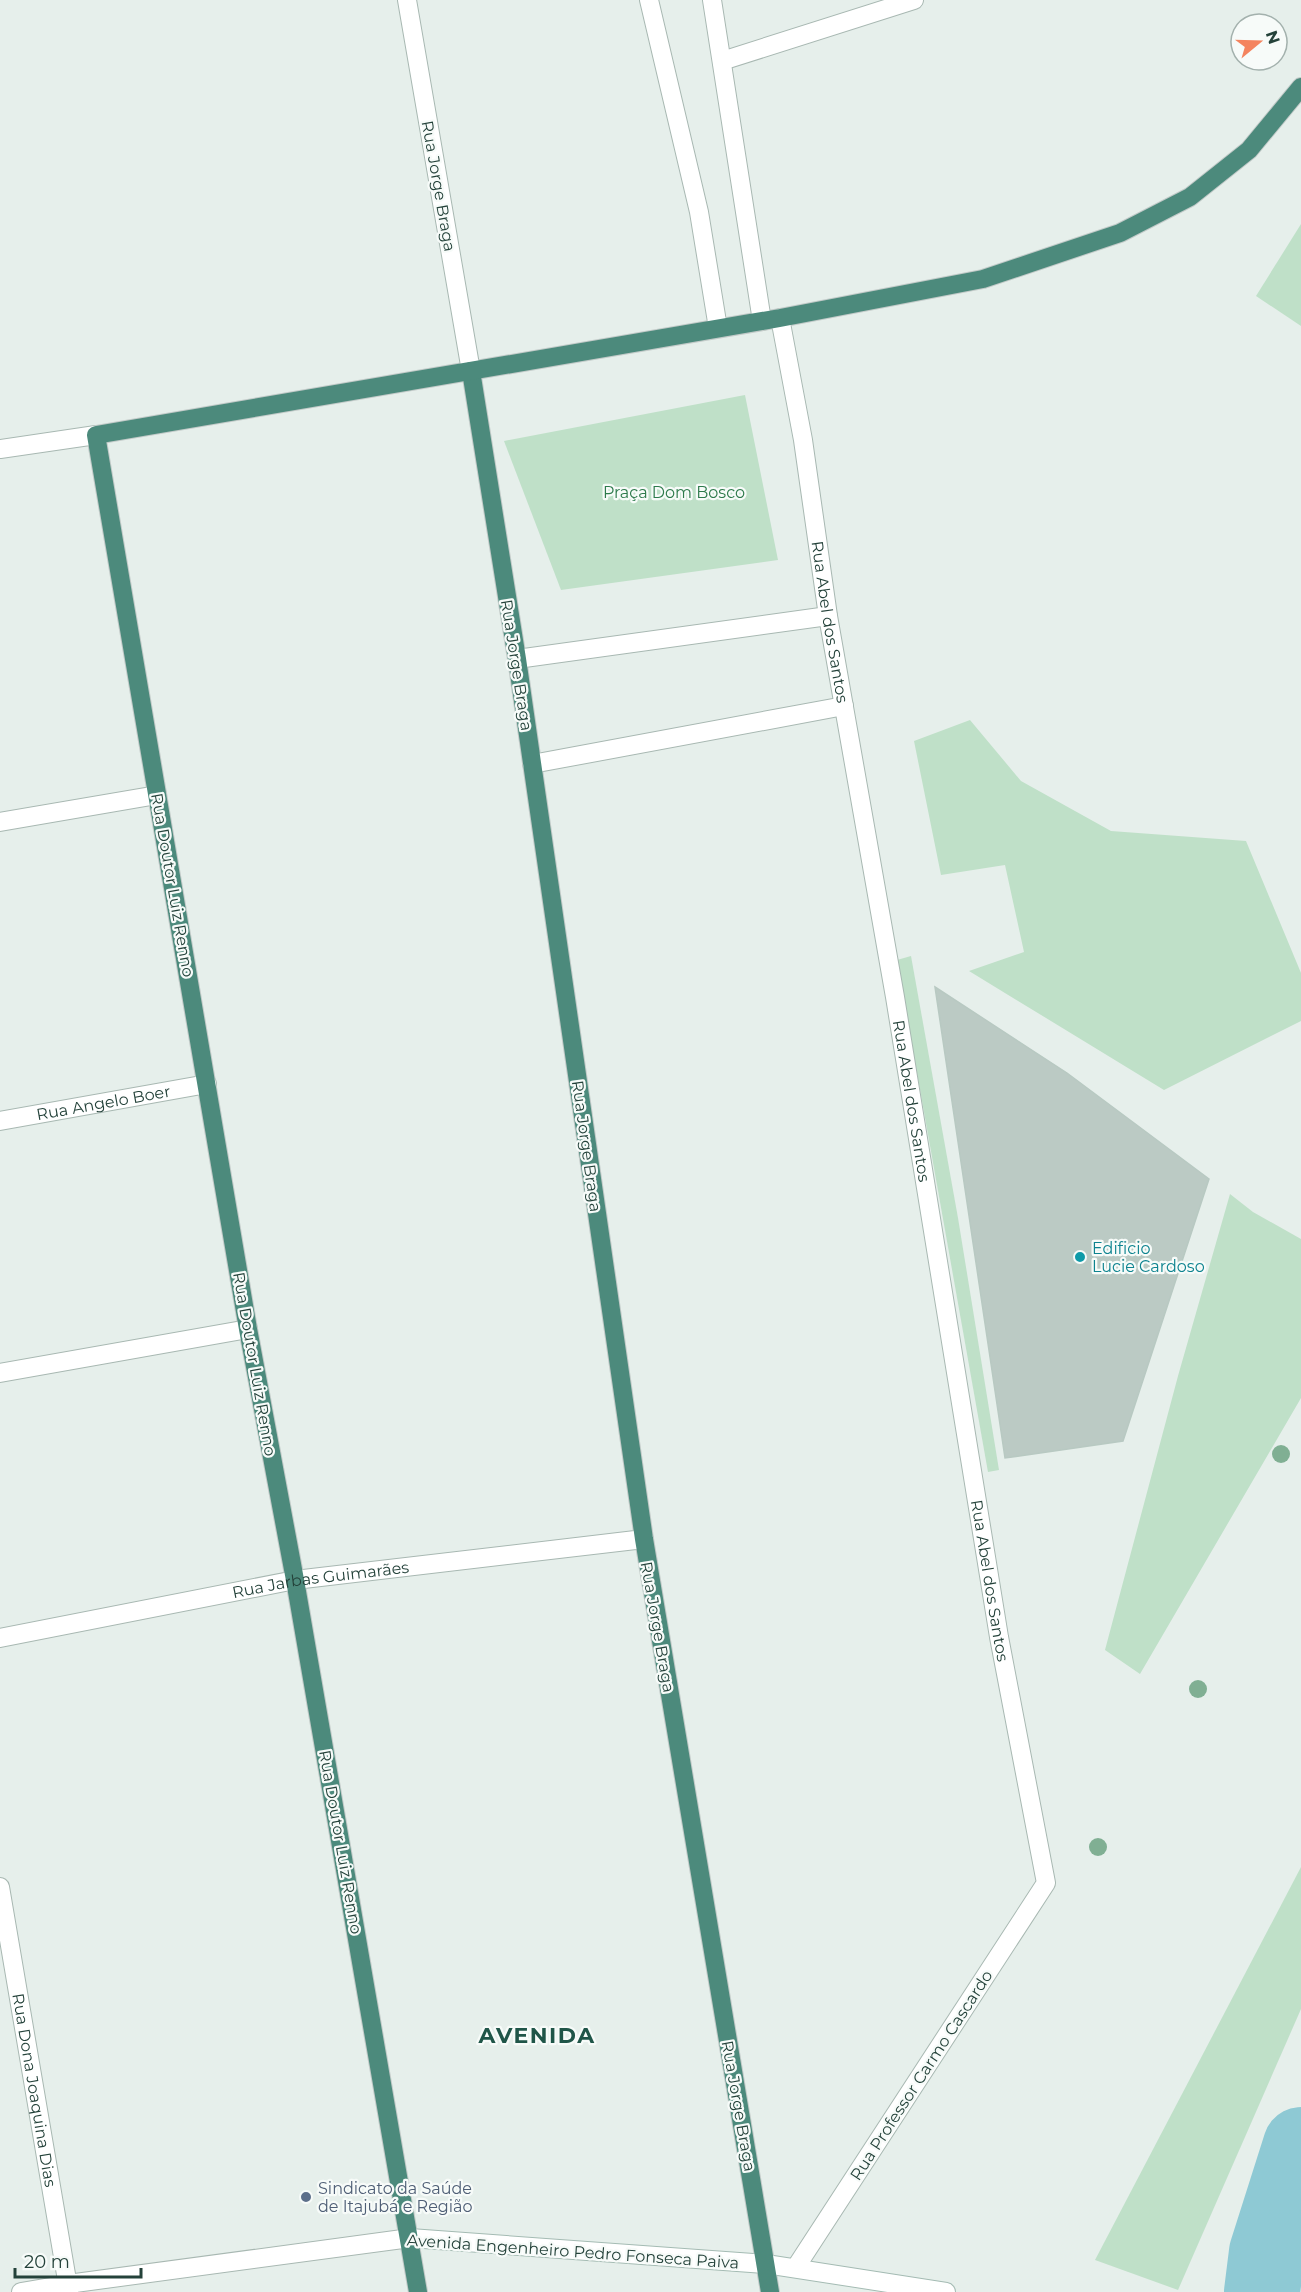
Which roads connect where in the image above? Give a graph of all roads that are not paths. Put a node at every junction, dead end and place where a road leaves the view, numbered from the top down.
1 (407, 0) edge
2 (649, 0) edge
3 (712, 0) edge
4 (914, 0) edge
5 (722, 61) junction
6 (1301, 87) edge
7 (771, 319) junction
8 (718, 328) junction
9 (471, 371) junction
10 (96, 435) junction
11 (0, 449) edge
12 (828, 616) junction
13 (517, 659) junction
14 (844, 706) junction
15 (532, 764) junction
16 (157, 795) junction
17 (0, 822) edge
18 (207, 1084) junction
19 (0, 1121) edge
20 (248, 1329) junction
21 (0, 1373) edge
22 (644, 1539) junction
23 (295, 1580) junction
24 (0, 1638) edge
25 (1046, 1883) joint
26 (0, 1887) edge
27 (410, 2238) junction
28 (766, 2264) junction
29 (796, 2267) junction
30 (68, 2288) edge
31 (21, 2292) edge
32 (418, 2292) edge
33 (770, 2292) edge
34 (946, 2292) edge

1 - 9 street, Rua Jorge Braga
2 - 8 street
3 - 5 street, Rua Abel dos Santos
4 - 5 street
5 - 7 street, Rua Abel dos Santos
6 - 7 highway
7 - 8 highway
7 - 12 street, Rua Abel dos Santos
8 - 9 highway
9 - 10 highway
9 - 13 highway, Rua Jorge Braga
10 - 11 street
10 - 16 highway, Rua Doutor Luiz Renno
12 - 13 street
12 - 14 street, Rua Abel dos Santos
13 - 15 highway, Rua Jorge Braga
14 - 15 street
14 - 25 street, Rua Abel dos Santos
15 - 22 highway, Rua Jorge Braga
16 - 17 street
16 - 18 highway, Rua Doutor Luiz Renno
18 - 19 street, Rua Angelo Boer
18 - 20 highway, Rua Doutor Luiz Renno
20 - 21 street
20 - 23 highway, Rua Doutor Luiz Renno
22 - 23 street, Rua Jarbas Guimarães
22 - 28 highway, Rua Jorge Braga
23 - 24 street, Rua Jarbas Guimarães
23 - 27 highway, Rua Doutor Luiz Renno
25 - 29 street, Rua Professor Carmo Cascardo
26 - 30 street, Rua Dona Joaquina Dias
27 - 28 street, Avenida Engenheiro Pedro Fonseca Paiva
27 - 30 street, Avenida Engenheiro Pedro Fonseca Paiva
27 - 32 highway, Rua Doutor Luiz Renno
28 - 29 street, Avenida Engenheiro Pedro Fonseca Paiva
28 - 33 highway, Rua Jorge Braga
29 - 34 street, Avenida Engenheiro Pedro Fonseca Paiva
30 - 31 street, Avenida Engenheiro Pedro Fonseca Paiva

